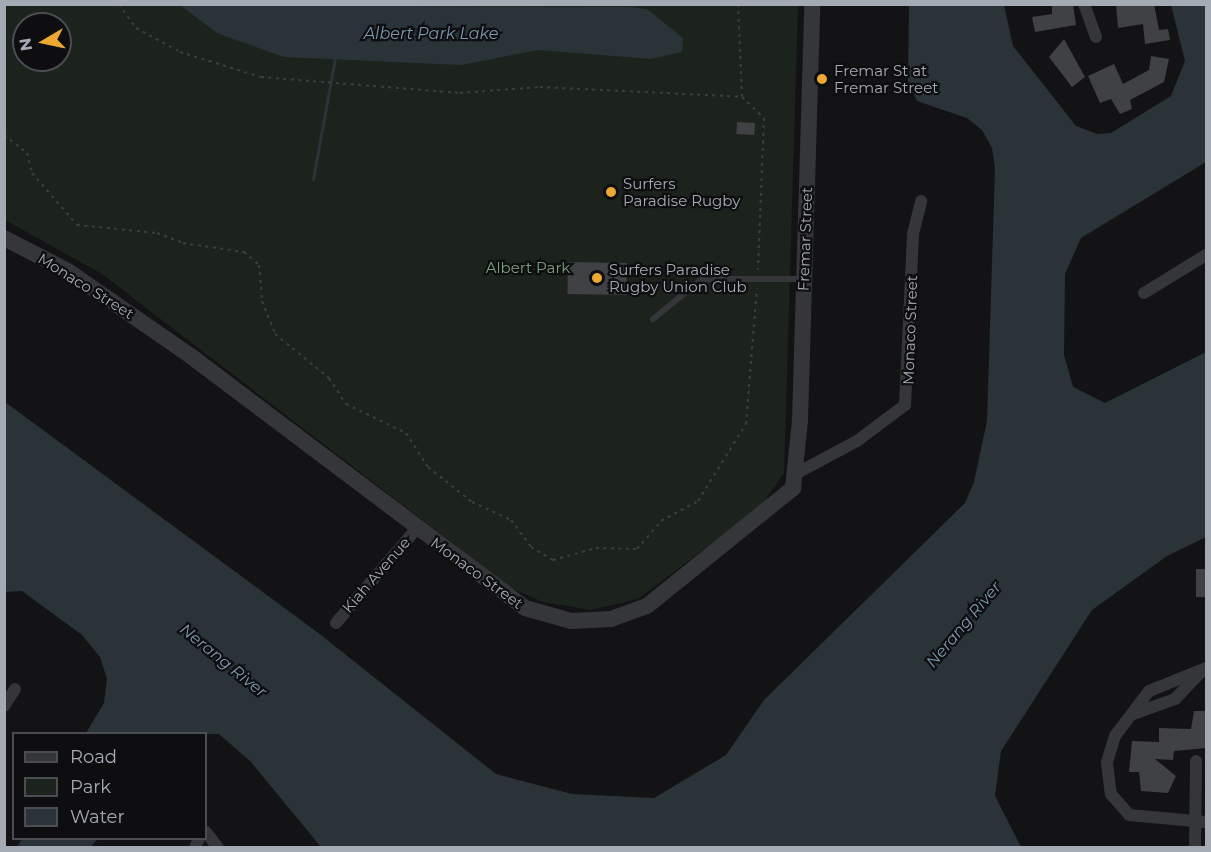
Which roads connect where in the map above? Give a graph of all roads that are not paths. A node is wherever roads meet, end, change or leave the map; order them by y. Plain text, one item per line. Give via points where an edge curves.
1 (812, 4) edge
2 (1084, 4) edge
3 (1096, 37) dead end
4 (921, 201) dead end
5 (4, 238) edge
6 (1206, 255) edge
7 (804, 279) junction
8 (1144, 293) dead end
9 (653, 319) dead end
10 (797, 473) junction
11 (417, 528) junction
12 (336, 623) dead end
13 (1204, 670) edge
14 (1163, 681) junction
15 (15, 689) dead end
16 (1175, 699) junction
17 (4, 706) edge
18 (1133, 714) junction
19 (1196, 761) dead end
20 (1201, 822) edge
21 (207, 833) edge
22 (218, 848) edge
23 (1195, 848) edge

1 - 7 street, Fremar Street
2 - 3 street
4 - 10 street, Monaco Street via 913,234 905,405 857,441
5 - 11 street, Monaco Street via 68,271 192,357
6 - 8 street
7 - 9 lane via 702,279
7 - 10 street, Fremar Street
10 - 11 street, Monaco Street via 784,499 681,582 647,606 611,619 571,621 525,608
11 - 12 street, Kiah Avenue
13 - 14 street
13 - 16 street
14 - 16 street
14 - 18 street
15 - 17 street
16 - 18 street
18 - 20 street via 1115,736 1107,778 1118,806 1129,815
19 - 20 street
20 - 23 street
21 - 22 street

